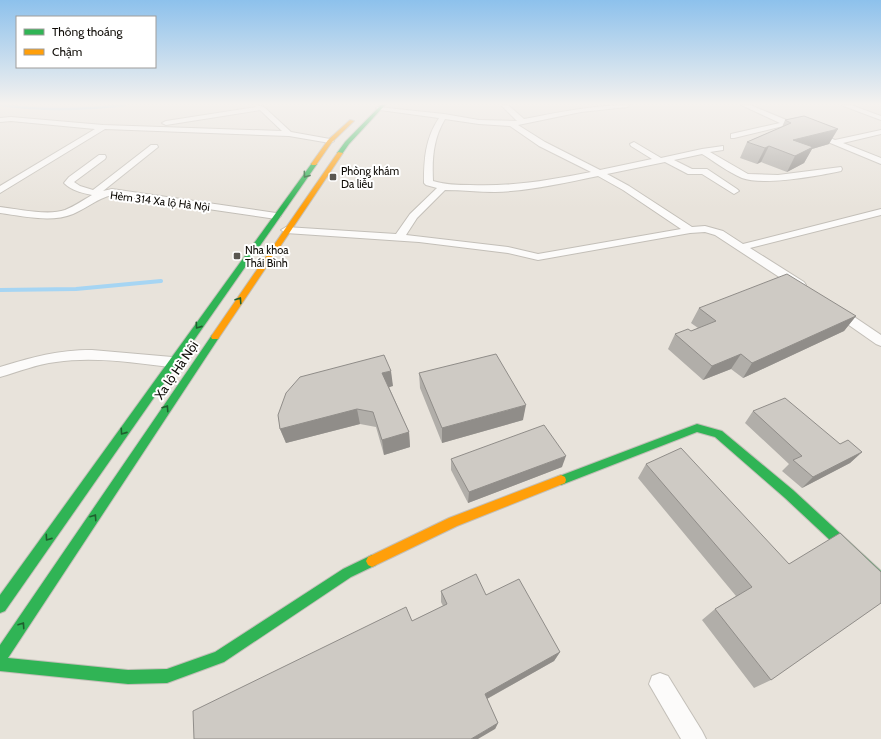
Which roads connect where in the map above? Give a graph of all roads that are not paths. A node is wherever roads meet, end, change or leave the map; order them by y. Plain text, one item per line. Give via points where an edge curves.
1 (83, 139) edge
2 (321, 139) edge
3 (350, 139) edge
4 (432, 139) edge
5 (535, 139) edge
6 (828, 139) edge
7 (846, 139) edge
8 (330, 141) joint
9 (834, 142) junction
10 (634, 144) dead end
11 (154, 147) dead end
12 (720, 148) dead end
13 (702, 152) junction
14 (102, 157) dead end
15 (663, 160) junction
16 (881, 160) edge
17 (838, 169) dead end
18 (599, 173) junction
19 (443, 187) junction
20 (0, 190) edge
21 (734, 191) dead end
22 (98, 194) junction
23 (0, 210) edge
24 (881, 212) edge
25 (276, 216) junction
26 (286, 230) junction
27 (690, 230) junction
28 (400, 238) junction
29 (742, 247) junction
30 (812, 293) edge
31 (830, 306) edge
32 (881, 341) edge
33 (172, 362) junction
34 (0, 372) edge
35 (881, 580) edge
36 (0, 606) edge
37 (0, 657) edge
38 (0, 664) edge
39 (660, 684) dead end
40 (694, 739) edge

1 - 20 street
2 - 8 street
3 - 26 main road, Xa lộ Hà Nội
4 - 19 street via 428,153 429,183
5 - 18 street
6 - 9 street
7 - 9 street
8 -> 25 main road, Xa lộ Hà Nội
9 - 16 street
10 - 15 street
11 - 22 street
12 - 13 street
13 - 15 street
13 - 17 street via 750,178 780,177
14 - 22 street via 70,183 77,188
15 - 18 street
15 - 21 street via 691,172 704,171
18 - 19 street via 520,187
18 - 27 street
19 - 28 street via 404,226
22 - 23 street, Hẻm 314 Xa lộ Hà Nội via 60,214
22 - 25 street, Hẻm 314 Xa lộ Hà Nội via 112,192
24 - 29 street
25 -> 33 main road, Xa lộ Hà Nội
26 - 28 street
37 -> 26 main road, Xa lộ Hà Nội
27 - 28 street via 538,257 508,250 419,238
27 - 29 street via 719,233
29 - 30 street
31 - 32 street
33 - 34 street via 65,356 44,359
33 -> 36 main road, Xa lộ Hà Nội
35 - 38 main road via 789,494 718,434 697,428 453,522 347,573 219,657 167,676 128,677
39 - 40 street

